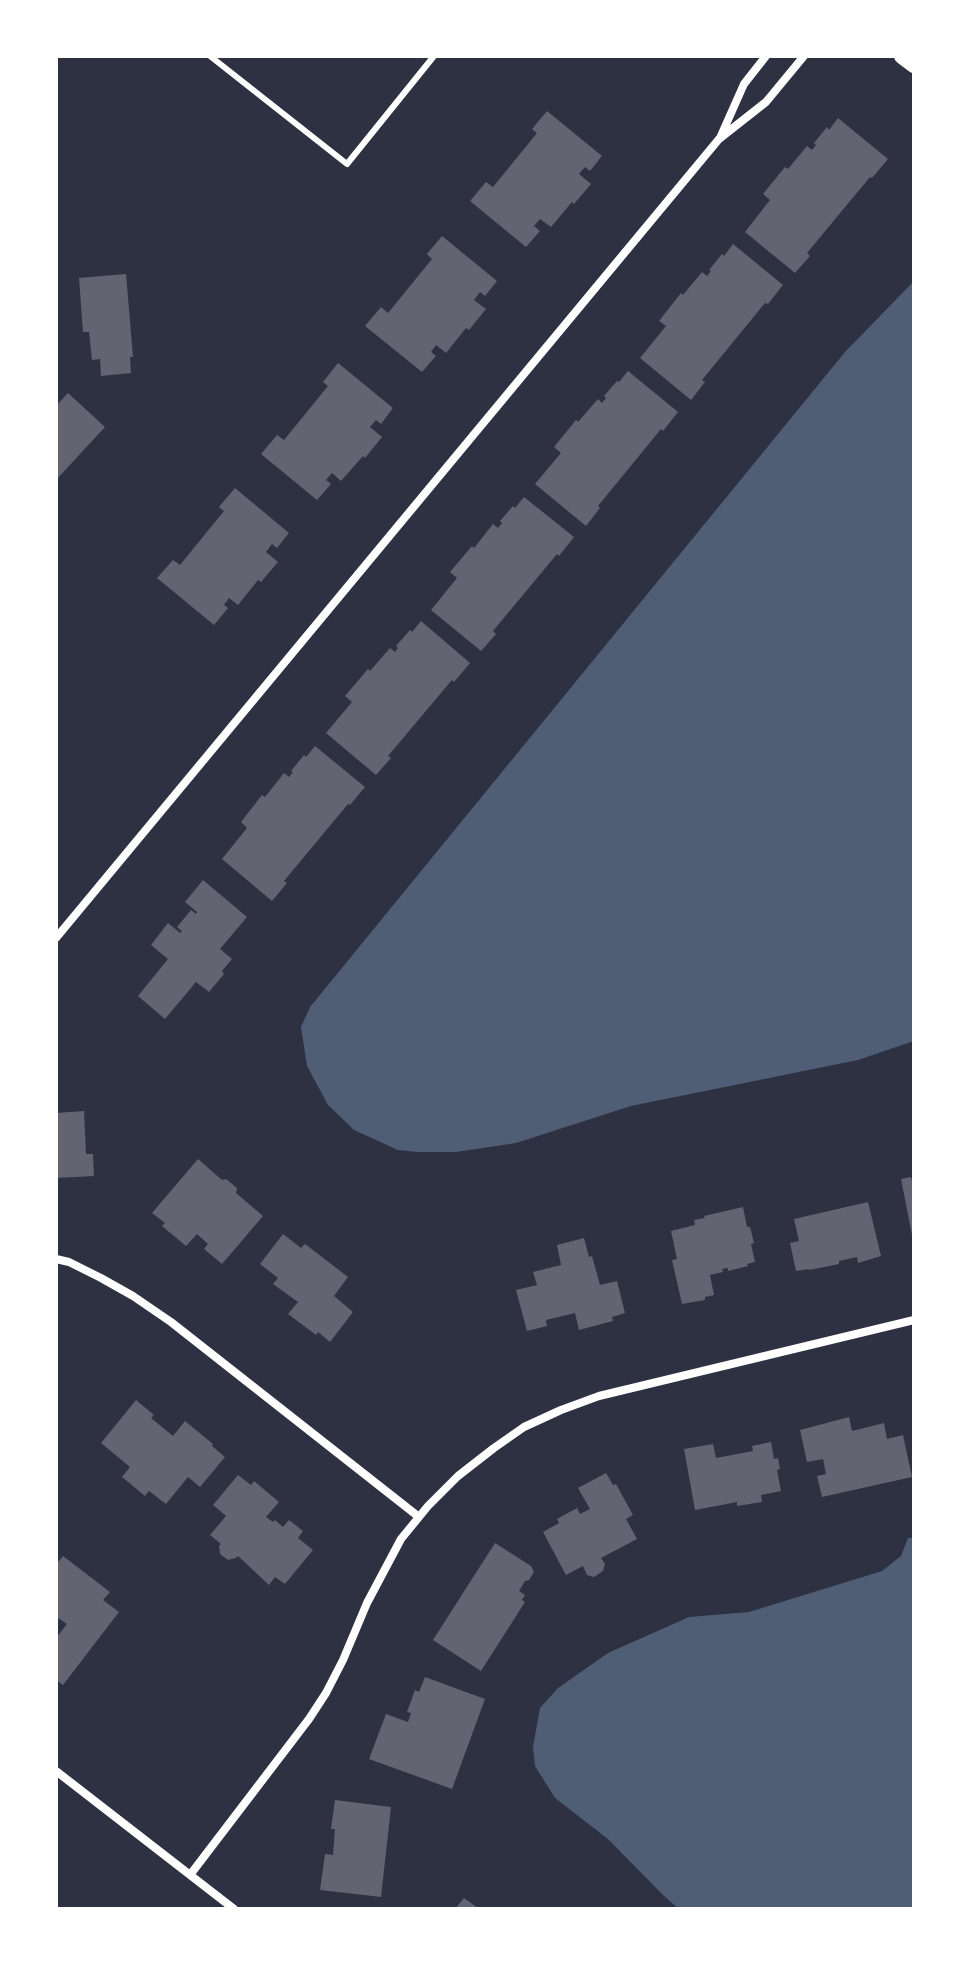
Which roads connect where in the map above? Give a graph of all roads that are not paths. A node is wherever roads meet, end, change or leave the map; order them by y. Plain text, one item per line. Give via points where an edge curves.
1 (210, 56) edge
2 (434, 56) edge
3 (766, 56) edge
4 (804, 56) edge
5 (902, 56) edge
6 (914, 65) edge
7 (719, 139) junction
8 (56, 938) edge
9 (56, 1259) edge
10 (914, 1320) edge
11 (419, 1517) junction
12 (56, 1771) edge
13 (190, 1875) junction
14 (234, 1909) edge

1 - 2 lane via 347,164
3 - 7 street via 744,84
4 - 7 street via 766,102
5 - 6 main road
7 - 8 street
9 - 11 street via 101,1278 171,1322
10 - 11 street via 599,1396 561,1410 494,1448
11 - 13 street via 378,1582 326,1693
12 - 13 street
13 - 14 street

